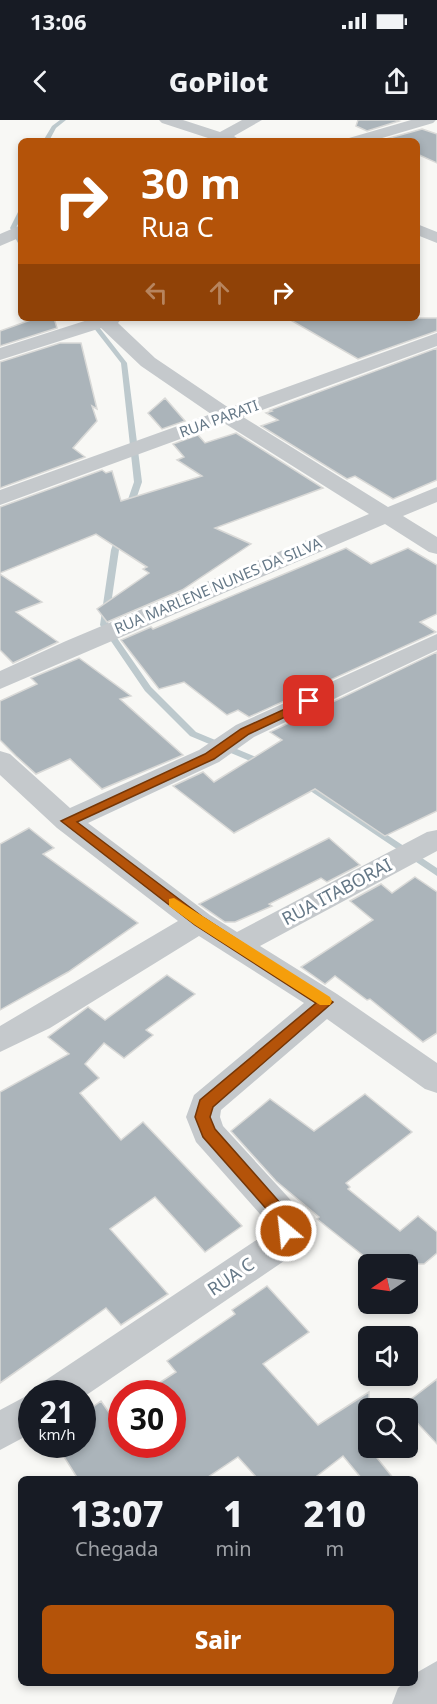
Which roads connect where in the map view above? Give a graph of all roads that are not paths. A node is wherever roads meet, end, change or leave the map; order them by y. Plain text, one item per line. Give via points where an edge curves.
1 (166, 120) edge
2 (254, 120) edge
3 (428, 120) edge
4 (218, 138) edge
5 (227, 138) edge
6 (365, 138) edge
7 (420, 221) edge
8 (437, 238) edge
9 (104, 321) edge
10 (437, 339) edge
11 (0, 354) edge
12 (227, 416) junction
13 (437, 494) edge
14 (0, 498) edge
15 (386, 516) junction
16 (437, 547) edge
17 (437, 641) edge
18 (0, 681) edge
19 (0, 759) edge
20 (68, 821) junction
21 (434, 840) edge
22 (200, 922) junction
23 (237, 945) junction
24 (326, 1002) junction
25 (0, 1040) edge
26 (437, 1080) edge
27 (78, 1380) edge
28 (18, 1420) edge
29 (0, 1432) edge
30 (437, 1683) edge
31 (414, 1704) edge

1 - 4 street
2 - 5 street
3 - 6 street
7 - 8 street
9 - 11 street
9 - 12 street via 148,362
10 - 12 street, RUA PARATI
12 - 14 street, RUA PARATI
12 - 15 street
13 - 15 street, RUA MARLENE NUNES DA SILVA
15 - 16 street
15 - 18 street, RUA MARLENE NUNES DA SILVA
17 - 20 street via 245,731 209,756
19 - 20 street
20 - 22 street
21 - 23 street, RUA ITABORAI
22 - 23 street
22 - 25 street
23 - 24 street
24 - 26 street
24 - 27 street, RUA C via 206,1104 202,1117 208,1132 285,1218 286,1231 280,1244
28 - 29 street
30 - 31 street

